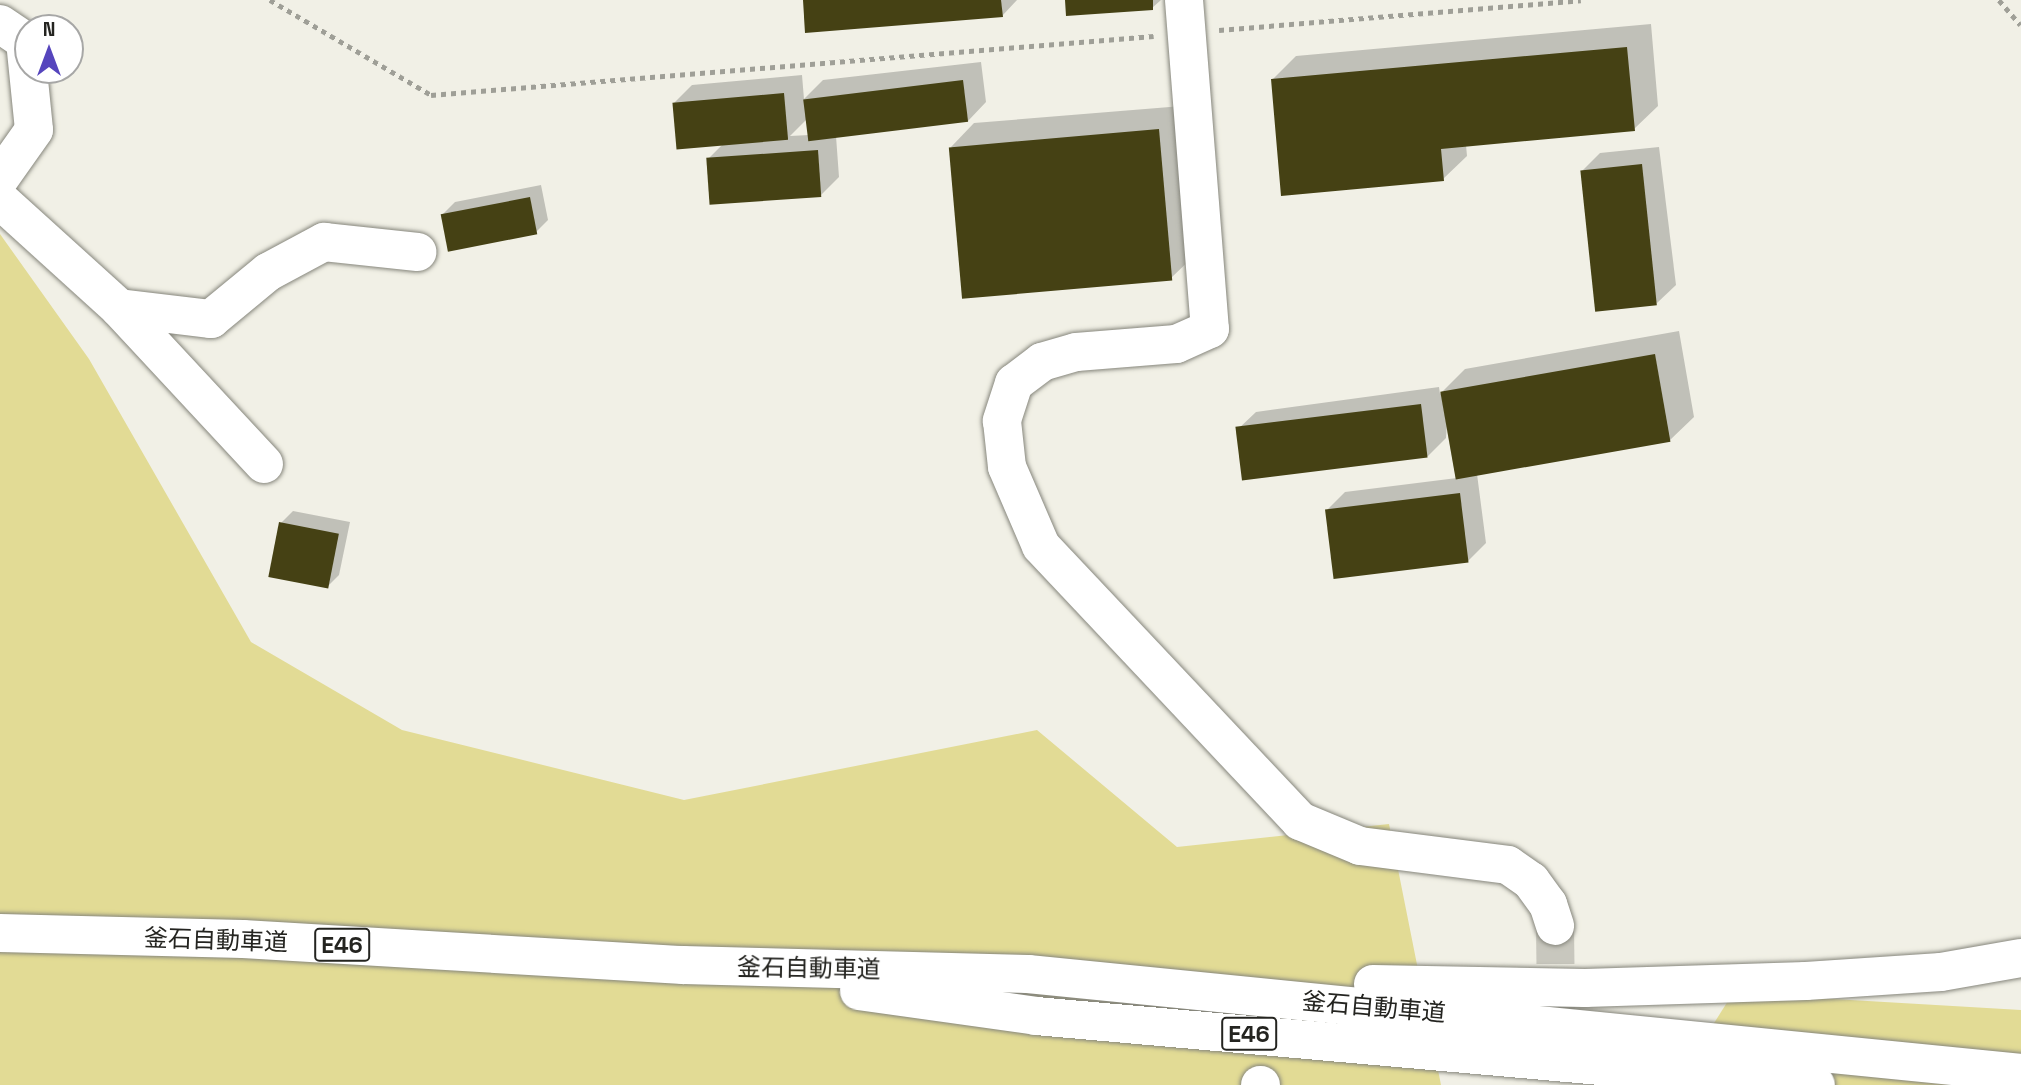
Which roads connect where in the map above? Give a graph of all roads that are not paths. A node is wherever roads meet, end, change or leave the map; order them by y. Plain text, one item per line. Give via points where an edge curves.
1 (1186, 16) edge
2 (0, 24) edge
3 (0, 178) edge
4 (0, 200) edge
5 (417, 252) dead end
6 (119, 308) junction
7 (264, 464) dead end
8 (1555, 926) tunnel mouth
9 (0, 933) edge
10 (2021, 958) edge
11 (683, 965) junction
12 (1028, 974) junction
13 (1464, 1052) junction
14 (2021, 1073) edge
15 (1632, 1085) edge
16 (1816, 1085) edge

1 - 8 main road via 1210,329 1176,344 1076,352 1042,362 1014,383 1002,421 1007,467 1041,546 1300,821 1360,846 1508,865 1531,881 1548,904
2 - 3 main road via 24,41 34,130
4 - 6 main road
5 - 6 main road via 324,242 268,272 211,319
6 - 7 main road
9 - 11 main road, 釜石自動車道 / E46 via 243,939
10 - 12 main road via 1941,972 1860,978 1585,988
11 - 12 main road, 釜石自動車道 / E46
11 - 13 main road, 釜石自動車道 / E46 via 1036,1016
12 - 14 main road, 釜石自動車道 / E46
13 - 15 main road
13 - 16 main road, 釜石自動車道 / E46

